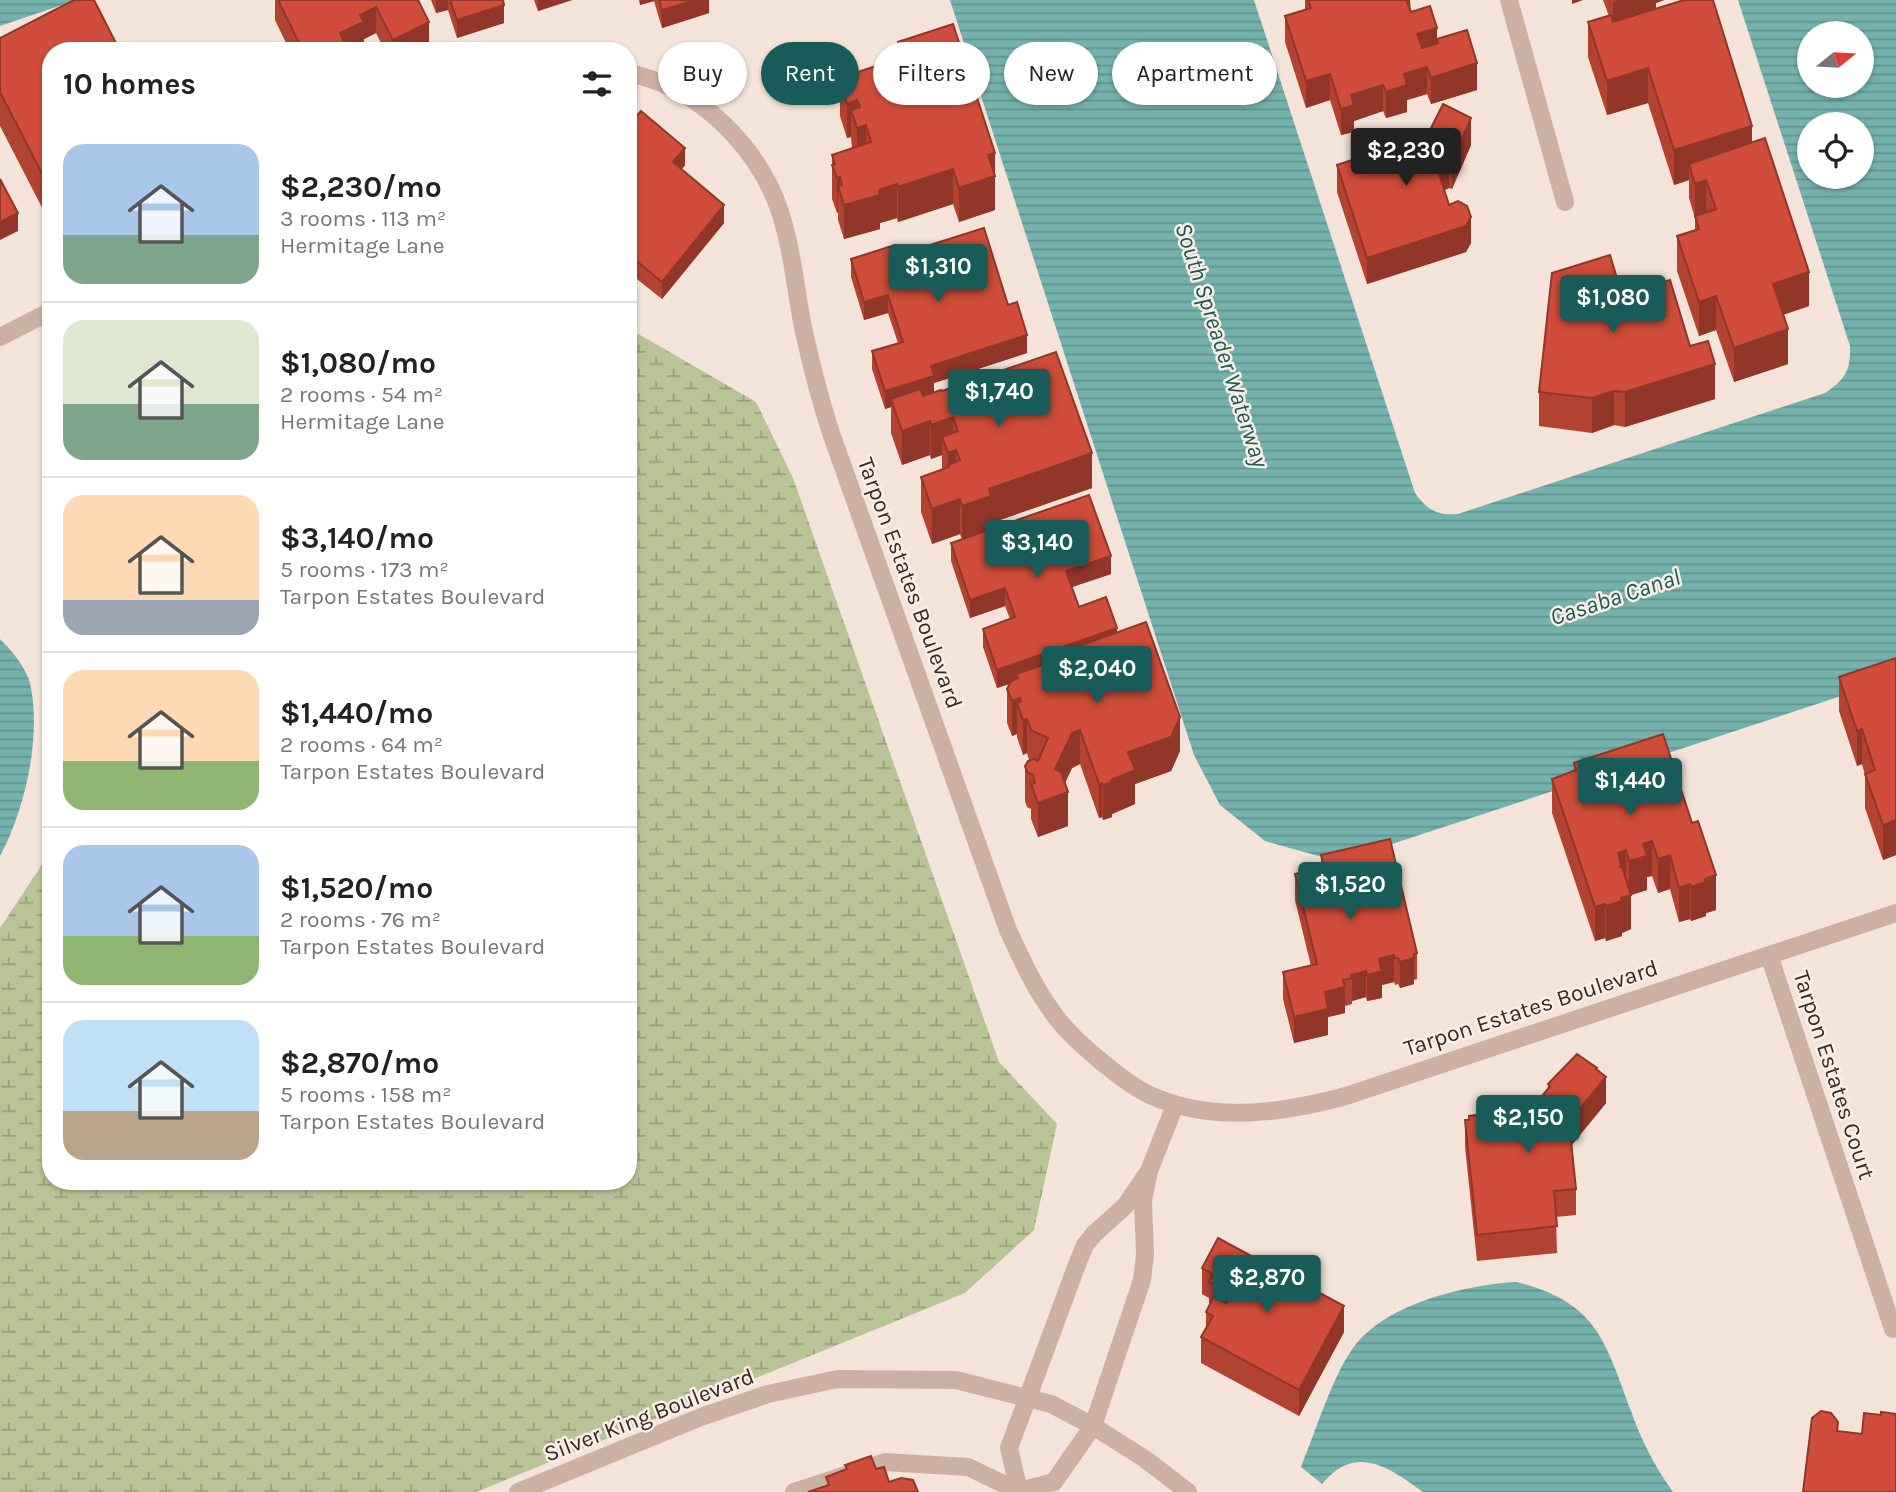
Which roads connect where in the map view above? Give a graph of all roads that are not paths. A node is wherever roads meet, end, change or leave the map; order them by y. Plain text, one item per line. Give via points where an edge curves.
1 (1509, 0) edge
2 (637, 75) edge
3 (1566, 202) dead end
4 (42, 315) edge
5 (0, 337) edge
6 (1896, 913) edge
7 (1769, 955) junction
8 (1175, 1104) junction
9 (1149, 1171) junction
10 (1893, 1329) dead end
11 (1026, 1398) junction
12 (1093, 1426) junction
13 (518, 1492) edge
14 (794, 1492) edge
15 (1019, 1492) edge
16 (1188, 1492) edge

1 - 3 street
2 - 8 street, Tarpon Estates Boulevard via 664,84 704,107 758,167 778,206 818,392 832,436 1008,930 1030,977 1078,1043 1150,1095
4 - 5 street
6 - 7 street, Tarpon Estates Boulevard
7 - 8 street, Tarpon Estates Boulevard via 1306,1107 1220,1112
7 - 10 street, Tarpon Estates Court
8 - 9 street
9 - 11 street via 1125,1206 1085,1245
9 - 12 street via 1143,1200 1142,1280
11 - 12 street, Silver King Boulevard via 1051,1404
11 - 13 street, Silver King Boulevard via 957,1380 837,1379 768,1394 701,1417
11 - 15 street via 1009,1448
12 - 15 street via 1054,1482
12 - 16 street, Silver King Boulevard
14 - 15 street via 884,1462 968,1467

